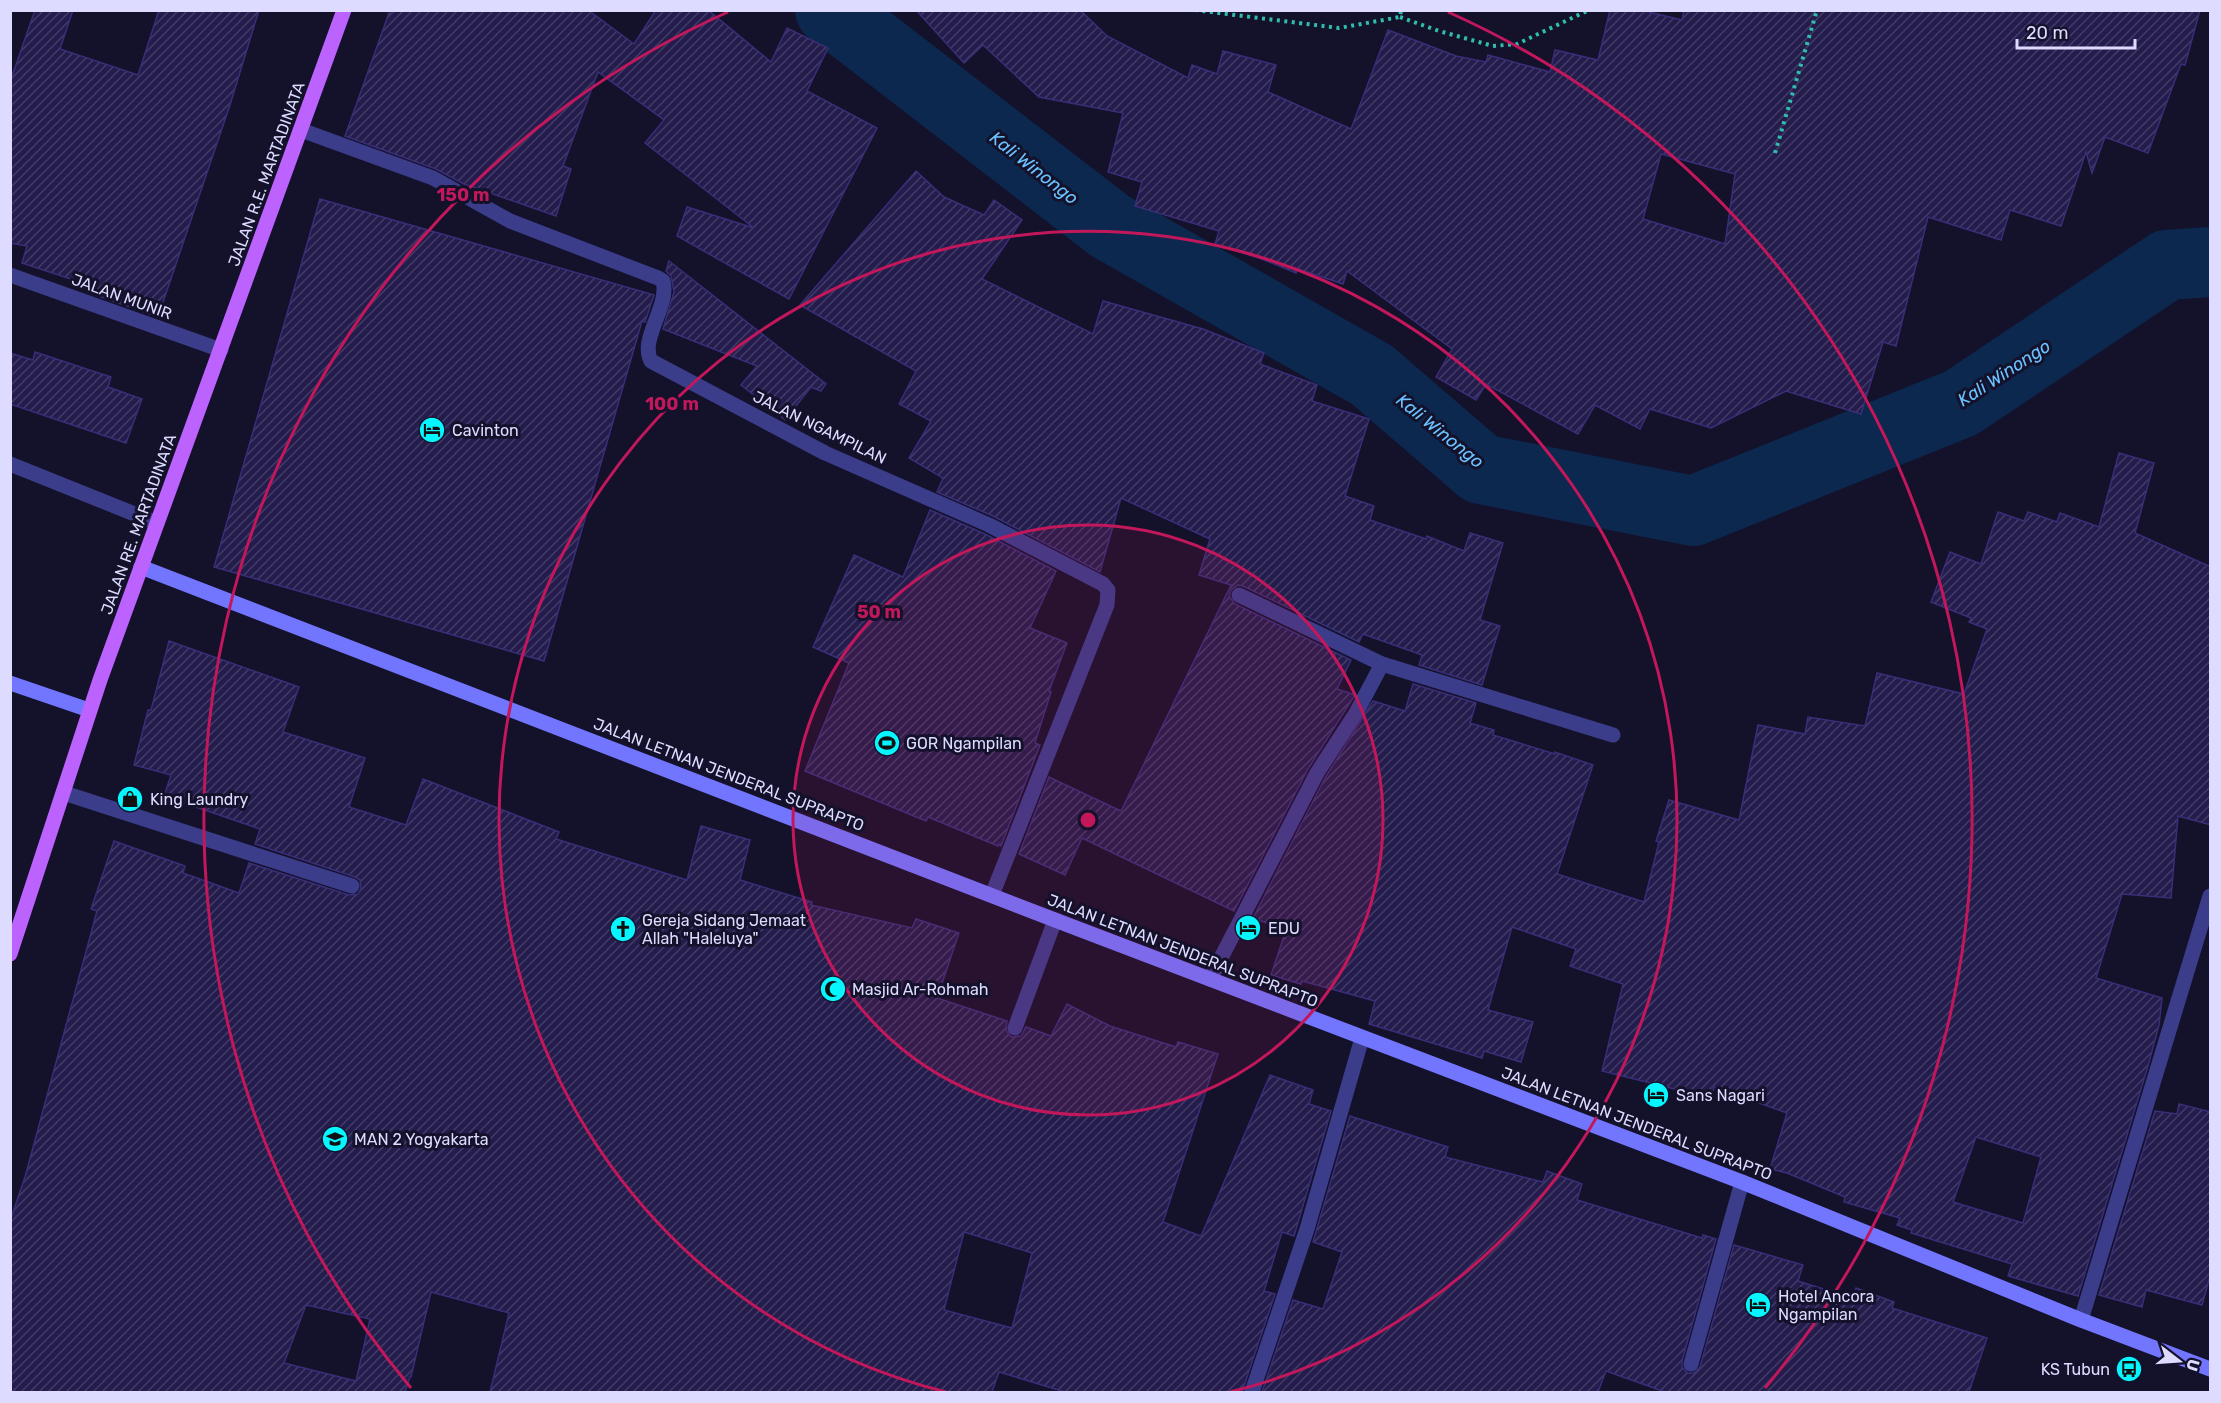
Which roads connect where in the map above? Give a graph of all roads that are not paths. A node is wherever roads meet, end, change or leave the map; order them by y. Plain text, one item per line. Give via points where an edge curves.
1 (344, 10) edge
2 (301, 130) junction
3 (10, 275) edge
4 (221, 350) junction
5 (10, 464) edge
6 (157, 523) junction
7 (141, 567) junction
8 (1239, 595) dead end
9 (1382, 664) junction
10 (10, 683) edge
11 (89, 710) junction
12 (1613, 735) dead end
13 (63, 793) junction
14 (352, 886) dead end
15 (992, 895) junction
16 (2211, 896) edge
17 (1055, 920) junction
18 (10, 954) edge
19 (1210, 979) junction
20 (1015, 1028) dead end
21 (1362, 1038) junction
22 (1742, 1182) junction
23 (2081, 1320) junction
24 (1691, 1364) dead end
25 (2211, 1369) edge
26 (1252, 1392) edge

1 - 2 main road, JALAN R.E. MARTADINATA
2 - 4 main road, JALAN R.E. MARTADINATA
2 - 15 street, JALAN NGAMPILAN via 433,178 510,221 658,278 663,281 665,293 648,349 655,364 825,453 989,525 1103,584 1108,590 1107,605
3 - 4 street, JALAN MUNIR
4 - 6 main road, JALAN RE. MARTADINATA
5 - 6 street
6 - 7 main road, JALAN RE. MARTADINATA
7 - 11 main road, JALAN RE. MARTADINATA
7 - 15 main road, JALAN LETNAN JENDERAL SUPRAPTO
8 - 9 street
9 - 12 street
9 - 19 street via 1317,773
10 - 11 main road
11 - 13 main road, JALAN RE. MARTADINATA
13 - 14 street
13 - 18 main road, JALAN RE. MARTADINATA
15 - 17 main road, JALAN LETNAN JENDERAL SUPRAPTO
16 - 23 street
17 - 19 main road, JALAN LETNAN JENDERAL SUPRAPTO
17 - 20 street
19 - 21 main road, JALAN LETNAN JENDERAL SUPRAPTO
21 - 22 main road, JALAN LETNAN JENDERAL SUPRAPTO
21 - 26 street via 1307,1229
22 - 23 main road, JALAN LETNAN JENDERAL SUPRAPTO
22 - 24 street
23 - 25 main road, JALAN LETNAN JENDERAL SUPRAPTO

